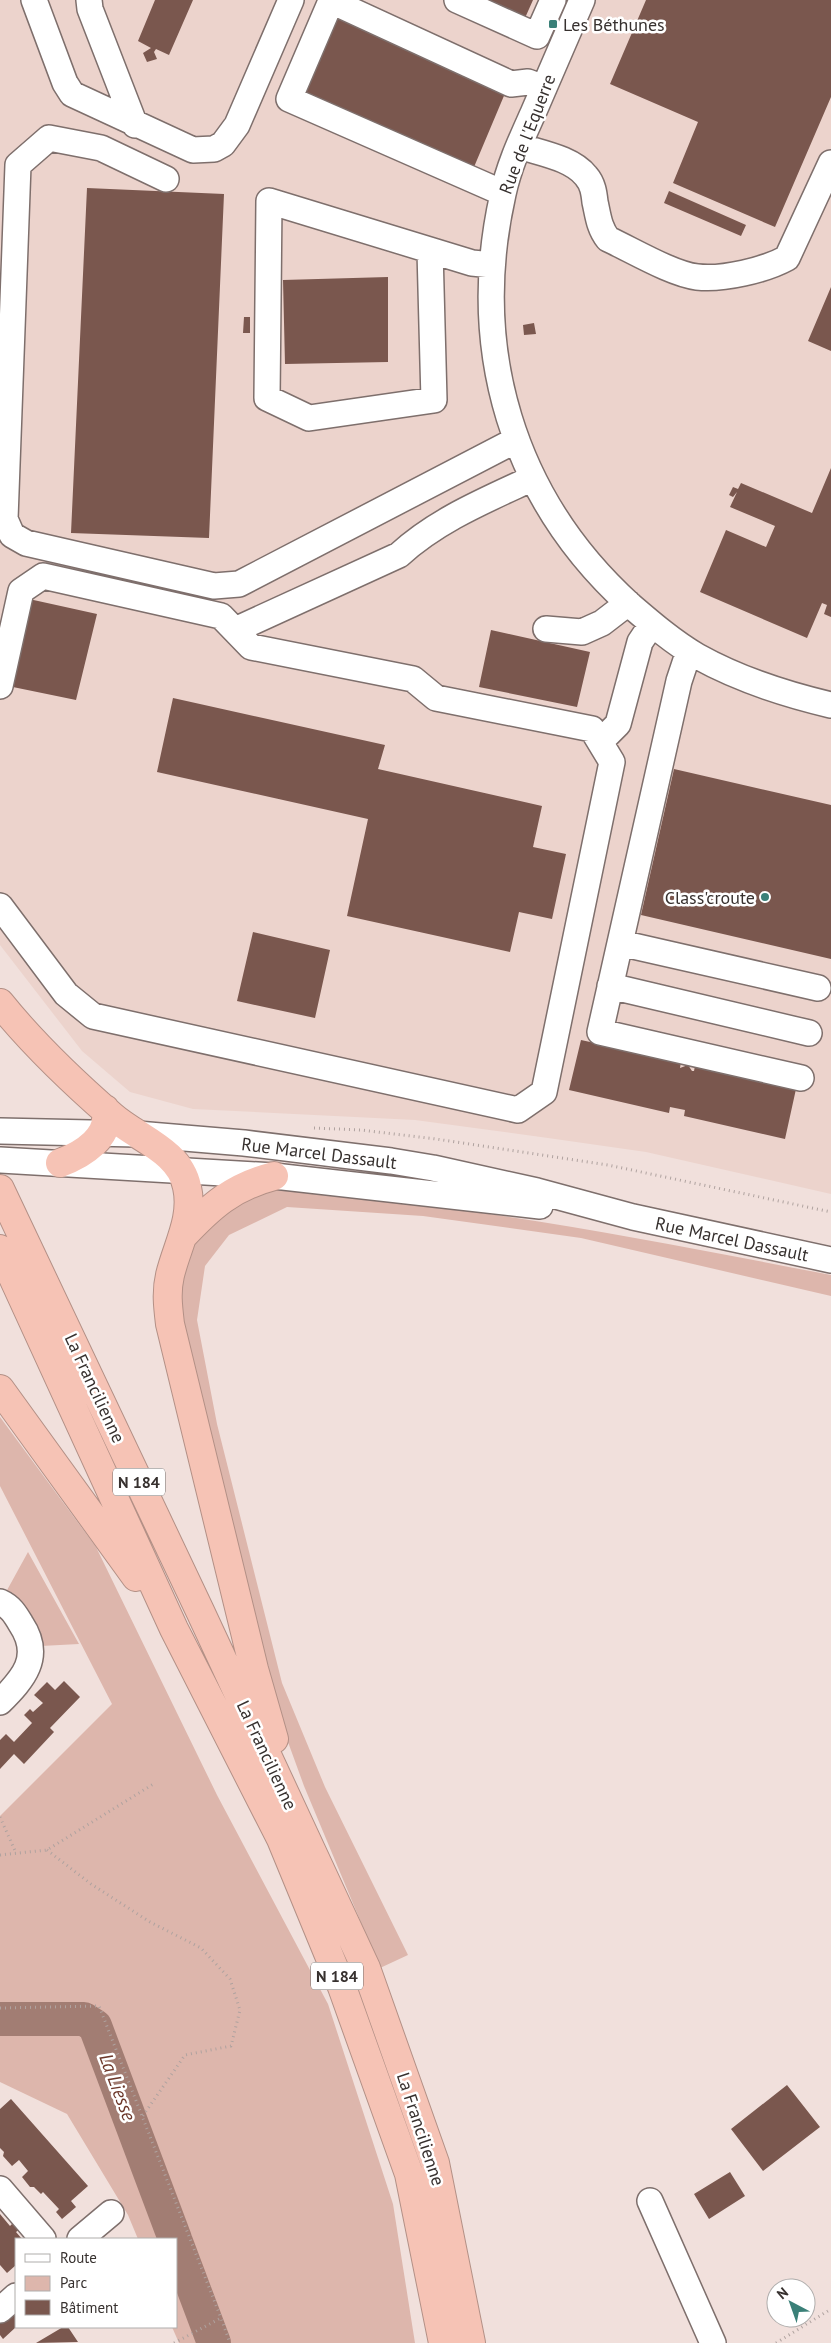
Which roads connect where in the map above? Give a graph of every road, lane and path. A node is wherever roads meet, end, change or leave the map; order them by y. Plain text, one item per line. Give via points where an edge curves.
1 (34, 0) edge
2 (90, 0) edge
3 (291, 0) edge
4 (457, 0) edge
5 (553, 0) edge
6 (582, 0) edge
7 (544, 88) junction
8 (135, 125) junction
9 (519, 146) junction
10 (831, 163) edge
11 (166, 179) dead end
12 (503, 193) junction
13 (430, 251) junction
14 (492, 265) junction
15 (516, 440) junction
16 (3, 473) edge
17 (533, 478) junction
18 (3, 518) edge
19 (628, 603) junction
20 (652, 624) junction
21 (546, 629) dead end
22 (235, 630) junction
23 (689, 651) junction
24 (0, 686) edge
25 (831, 705) edge
26 (600, 742) junction
27 (0, 906) edge
28 (620, 943) junction
29 (610, 986) junction
30 (818, 988) dead end
31 (0, 1003) edge
32 (809, 1032) dead end
33 (801, 1078) dead end
34 (103, 1121) junction
35 (306, 1128) dead end
36 (0, 1132) edge
37 (137, 1134) junction
38 (0, 1160) edge
39 (56, 1163) junction
40 (181, 1171) junction
41 (274, 1176) junction
42 (0, 1189) edge
43 (831, 1212) edge
44 (633, 1217) junction
45 (182, 1237) junction
46 (0, 1249) edge
47 (831, 1260) edge
48 (0, 1389) edge
49 (0, 1602) edge
50 (174, 1629) junction
51 (0, 1702) edge
52 (277, 1776) junction
53 (155, 1783) dead end
54 (0, 1817) edge
55 (48, 1850) junction
56 (16, 1853) junction
57 (0, 1855) edge
58 (0, 2008) edge
59 (142, 2117) junction
60 (0, 2190) edge
61 (650, 2201) dead end
62 (112, 2213) dead end
63 (42, 2238) edge
64 (81, 2238) edge
65 (15, 2297) edge
66 (831, 2308) edge
67 (0, 2310) edge
68 (221, 2318) junction
69 (174, 2343) edge
70 (230, 2343) edge
71 (443, 2343) edge
72 (471, 2343) edge
73 (713, 2343) edge
74 (776, 2343) edge

1 - 8 street via 72,94
2 - 8 street via 90,9
3 - 8 street via 237,125 223,144 214,149 193,150
4 - 5 street via 537,36
6 - 7 street, Rue de l'Equerre
7 - 9 street, Rue de l'Equerre
7 - 12 street via 528,82 511,84 331,1 289,99
9 - 10 street via 558,159 586,176 592,185 601,231 608,239 696,277 764,269 787,258
9 - 12 street, Rue de l'Equerre
11 - 16 street via 100,148 49,138 18,166
12 - 14 street, Rue de l'Equerre
13 - 13 street via 269,201 267,398 309,418 434,400
13 - 14 street
14 - 15 street, Rue de l'Equerre via 493,343 501,390
15 - 17 street, Rue de l'Equerre
15 - 18 street via 239,584 214,586 26,543 12,535
16 - 18 street
17 - 19 street, Rue de l'Equerre via 586,561
17 - 22 street via 420,535 399,555
19 - 20 street, Rue de l'Equerre
19 - 21 street via 602,623 582,632
20 - 23 street, Rue de l'Equerre
20 - 26 street via 640,642 618,724
22 - 24 street via 221,616 43,576 21,591
22 - 26 street via 251,647 413,679 436,698 592,729
23 - 25 street, Rue de l'Equerre via 749,681
23 - 28 street via 678,681
26 - 27 street via 612,762 544,1092 518,1110 93,1016 66,994
28 - 29 street
28 - 30 street
29 - 32 street
29 - 33 street via 600,1032
31 - 34 highway via 54,1061
34 - 36 street via 39,1133
34 - 37 highway
34 - 39 highway via 82,1152
35 - 43 path via 361,1130 436,1139 608,1165
37 - 40 highway via 159,1148
37 - 44 street, Rue Marcel Dassault via 244,1143 433,1168
38 - 39 street, Rue Marcel Dassault
39 - 40 street, Rue Marcel Dassault
40 - 41 street, Rue Marcel Dassault
40 - 45 highway via 189,1198
41 - 44 street, Rue Marcel Dassault
41 - 45 highway via 256,1180 230,1193
42 - 52 highway, La Francilienne / N 184
44 - 47 street, Rue Marcel Dassault
45 - 52 highway via 167,1293 170,1324 272,1732
46 - 50 highway, La Francilienne / N 184
48 - 50 highway
49 - 51 street via 10,1606 28,1635 30,1663 21,1680
50 - 71 highway, La Francilienne / N 184 via 281,1839 342,1987 409,2174
52 - 72 highway, La Francilienne / N 184 via 366,1968 435,2163
53 - 55 path
54 - 56 path
55 - 56 path
55 - 59 path via 91,1884 150,1922 201,1948 230,1980 240,2010 231,2046 185,2056
56 - 57 path
58 - 59 path via 98,2006
59 - 68 path
60 - 63 street
61 - 73 street
62 - 64 street
65 - 67 street
66 - 74 path
68 - 69 path
68 - 70 path

